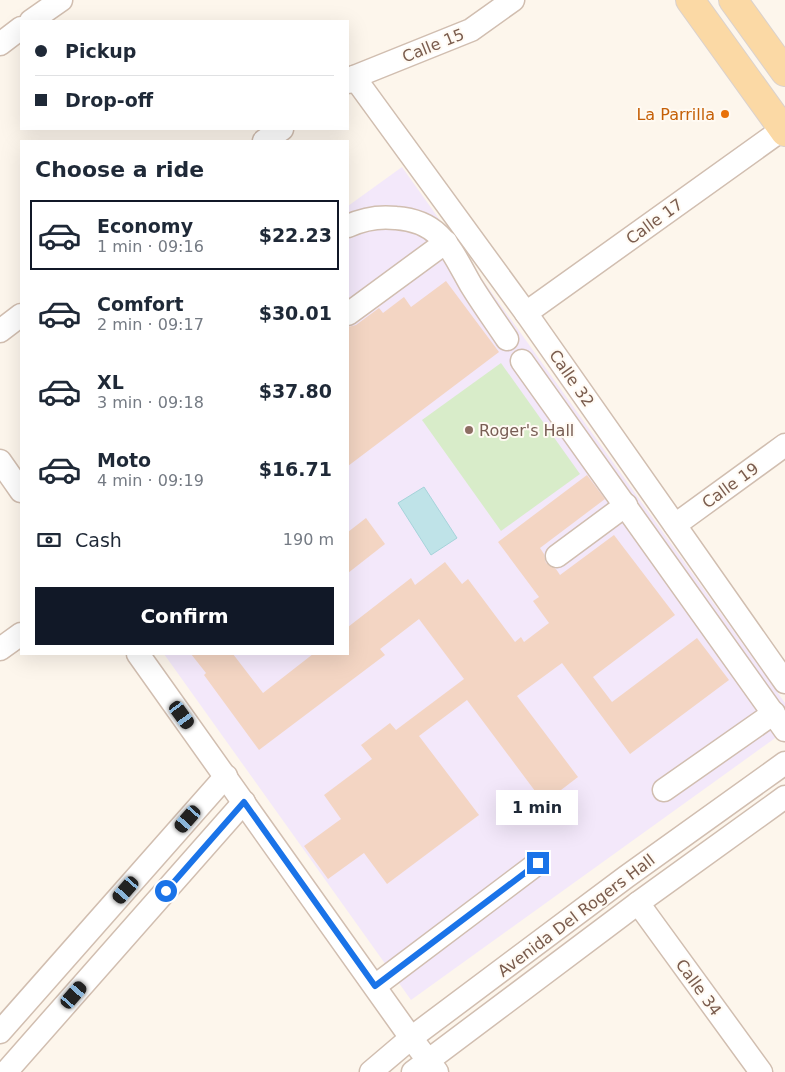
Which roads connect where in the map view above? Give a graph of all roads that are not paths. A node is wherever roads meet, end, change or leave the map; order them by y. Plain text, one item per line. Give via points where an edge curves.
1 (61, 0) edge
2 (513, 0) edge
3 (690, 0) edge
4 (733, 0) edge
5 (32, 20) edge
6 (20, 29) edge
7 (0, 44) edge
8 (785, 72) edge
9 (351, 79) edge
10 (280, 130) edge
11 (784, 130) edge
12 (266, 140) edge
13 (349, 226) edge
14 (446, 242) junction
15 (349, 313) edge
16 (526, 313) junction
17 (20, 317) edge
18 (0, 331) edge
19 (507, 340) dead end
20 (522, 361) dead end
21 (785, 445) edge
22 (0, 461) edge
23 (20, 490) edge
24 (626, 505) junction
25 (675, 525) junction
26 (557, 556) dead end
27 (20, 635) edge
28 (0, 649) edge
29 (139, 655) edge
30 (785, 682) edge
31 (780, 721) edge
32 (785, 763) edge
33 (226, 776) junction
34 (664, 790) dead end
35 (785, 797) edge
36 (244, 802) junction
37 (538, 863) dead end
38 (638, 903) junction
39 (375, 986) junction
40 (7, 1025) edge
41 (411, 1038) junction
42 (35, 1039) junction
43 (426, 1068) edge
44 (6, 1072) edge
45 (371, 1072) edge
46 (761, 1072) edge

1 - 5 street
2 - 9 street, Calle 15 via 471,30
3 - 11 main road
4 - 8 main road
6 - 7 street
9 - 16 street, Calle 32
10 - 12 street
11 - 16 street, Calle 17
13 - 14 street via 370,218 413,219 432,228
14 - 15 street
14 - 19 street
16 - 25 street, Calle 32
17 - 18 street
20 - 24 street
21 - 25 street, Calle 19
22 - 23 street
24 - 26 street
24 - 31 street
25 - 30 street, Calle 32
27 - 28 street
29 - 33 street
31 - 34 street
32 - 41 street, Avenida Del Rogers Hall
33 - 36 street
33 - 40 street
35 - 38 street, Avenida Del Rogers Hall
36 - 39 street
36 - 42 street
37 - 39 street
38 - 43 street, Avenida Del Rogers Hall
38 - 46 street, Calle 34
39 - 41 street
40 - 42 street
41 - 43 street
41 - 45 street, Avenida Del Rogers Hall
42 - 44 street

